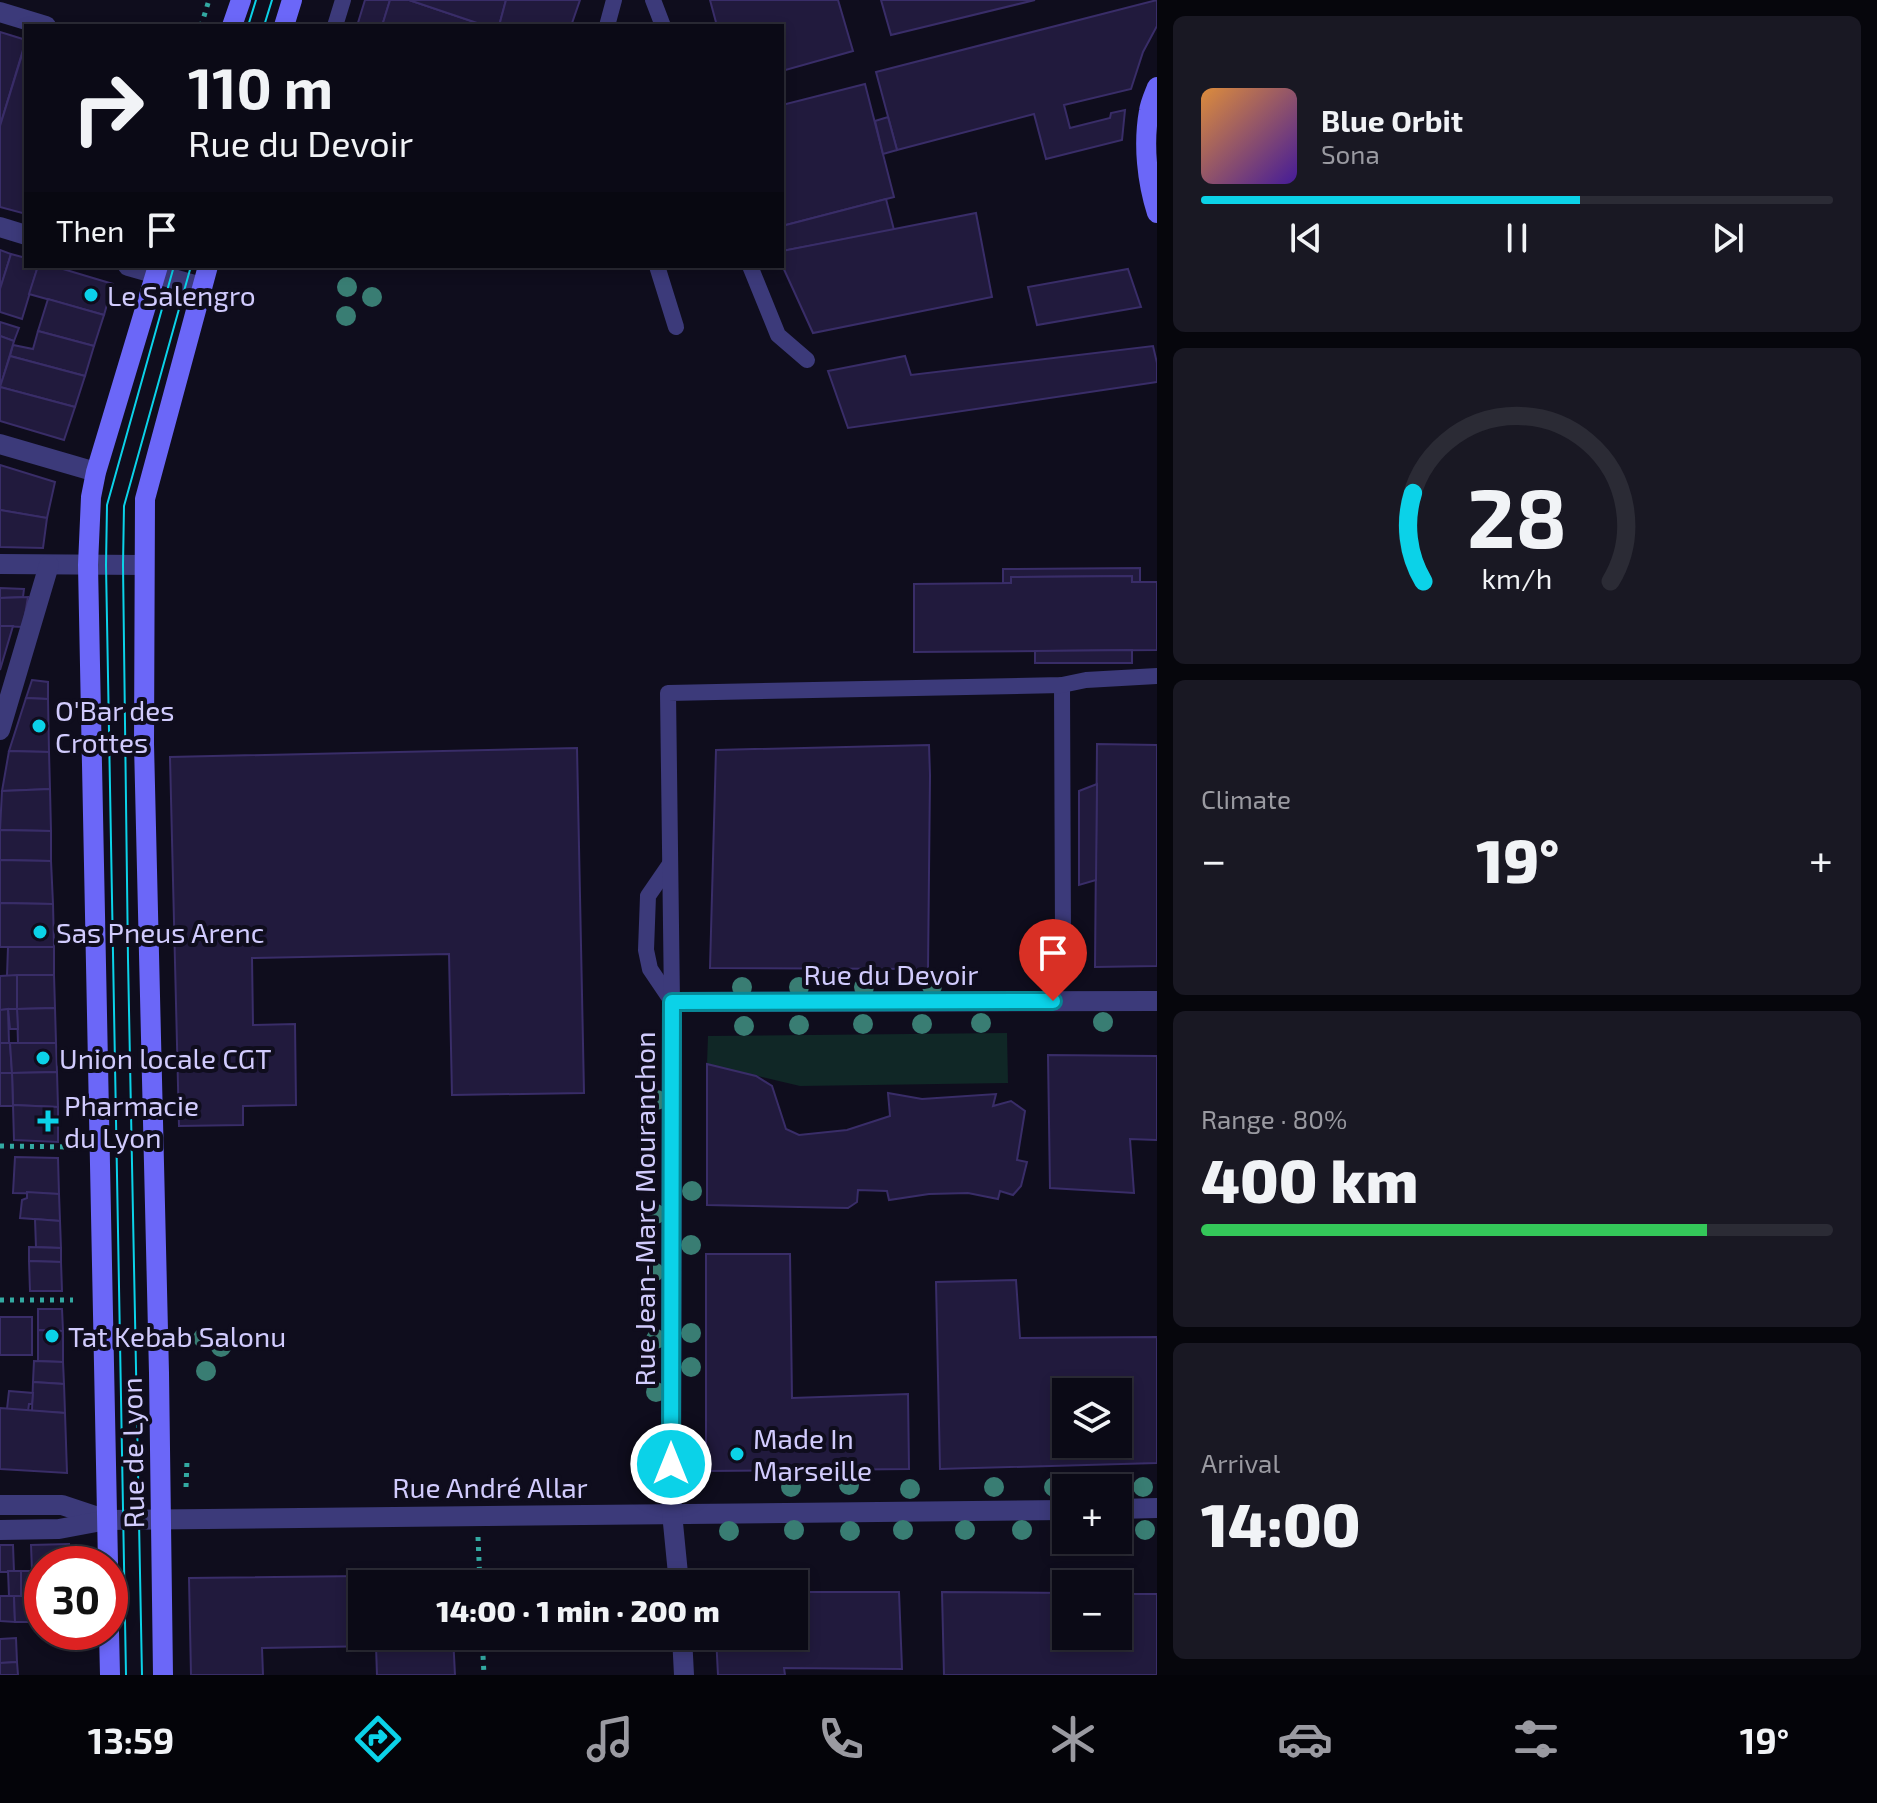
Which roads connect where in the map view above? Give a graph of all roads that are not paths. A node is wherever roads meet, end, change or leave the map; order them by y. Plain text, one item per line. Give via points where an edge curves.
1 (241, 0) edge
2 (292, 0) edge
3 (343, 0) edge
4 (614, 0) edge
5 (653, 0) edge
6 (0, 12) edge
7 (39, 24) edge
8 (233, 24) edge
9 (285, 24) edge
10 (336, 24) edge
11 (608, 24) edge
12 (662, 24) edge
13 (1157, 87) edge
14 (1157, 213) edge
15 (0, 227) edge
16 (24, 234) edge
17 (207, 268) edge
18 (658, 268) edge
19 (751, 268) edge
20 (157, 270) edge
21 (202, 287) junction
22 (676, 327) dead end
23 (807, 360) dead end
24 (0, 444) edge
25 (96, 472) junction
26 (0, 564) edge
27 (49, 565) junction
28 (88, 565) junction
29 (144, 565) junction
30 (1157, 676) edge
31 (1062, 685) junction
32 (0, 730) edge
33 (670, 864) junction
34 (1063, 936) dead end
35 (1157, 1001) edge
36 (672, 1002) junction
37 (0, 1505) edge
38 (1157, 1508) edge
39 (1132, 1509) edge
40 (1052, 1510) edge
41 (672, 1513) junction
42 (161, 1519) junction
43 (107, 1520) junction
44 (0, 1530) edge
45 (108, 1546) edge
46 (678, 1570) edge
47 (109, 1650) edge
48 (683, 1650) edge
49 (110, 1675) edge
50 (163, 1675) edge
51 (684, 1675) edge

1 - 8 street
2 - 9 street
3 - 10 lane
4 - 11 lane
5 - 12 lane
6 - 7 street
13 - 14 street via 1149,111 1147,167
15 - 16 street
17 - 21 street, Rue de Lyon
18 - 22 lane
19 - 23 lane via 778,335
20 - 21 street
20 - 25 street, Rue de Lyon
21 - 29 street, Rue de Lyon via 145,499
24 - 25 street
25 - 28 street, Rue de Lyon
26 - 27 street
27 - 28 street
27 - 32 street
28 - 29 street
28 - 43 street, Rue de Lyon
29 - 42 street, Rue de Lyon
30 - 31 lane
31 - 33 lane via 668,693
31 - 34 lane
33 - 36 lane
33 - 36 lane via 648,896 646,950 650,969
35 - 36 street, Rue du Devoir
36 - 41 street, Rue Jean-Marc Mouranchon
37 - 43 street, Rue André Allar via 62,1505
38 - 39 street
40 - 41 street, Rue André Allar
41 - 42 street, Rue André Allar
41 - 46 street, Rue Jean-Marc Mouranchon
42 - 43 street, Rue André Allar
42 - 50 street, Rue de Lyon
43 - 44 street, Rue André Allar via 59,1529
43 - 45 street, Rue de Lyon
47 - 49 street
48 - 51 street

